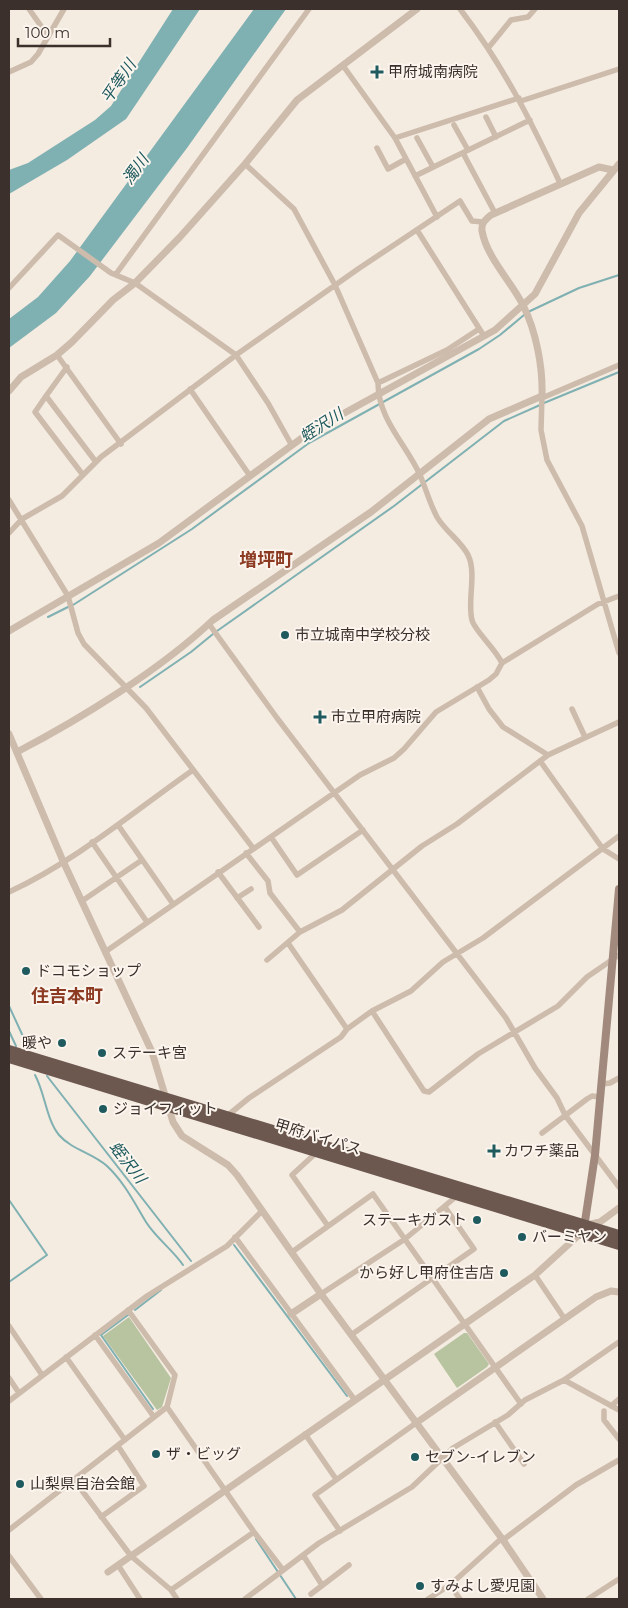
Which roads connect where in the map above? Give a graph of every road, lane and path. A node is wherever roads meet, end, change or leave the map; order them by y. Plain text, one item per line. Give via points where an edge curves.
1 (29, 9) edge
2 (64, 9) edge
3 (309, 9) edge
4 (417, 9) edge
5 (460, 9) edge
6 (535, 9) edge
7 (48, 36) junction
8 (489, 48) junction
9 (344, 67) junction
10 (619, 70) edge
11 (9, 72) edge
12 (520, 99) junction
13 (486, 117) dead end
14 (530, 120) junction
15 (454, 125) dead end
16 (496, 137) junction
17 (395, 138) junction
18 (417, 138) dead end
19 (377, 148) dead end
20 (465, 152) junction
21 (406, 158) junction
22 (245, 164) junction
23 (619, 164) edge
24 (433, 167) junction
25 (613, 170) junction
26 (415, 176) junction
27 (560, 183) junction
28 (495, 213) junction
29 (437, 217) junction
30 (483, 222) junction
31 (417, 230) junction
32 (114, 273) junction
33 (135, 283) junction
34 (335, 285) junction
35 (9, 288) edge
36 (526, 311) junction
37 (479, 329) junction
38 (484, 336) junction
39 (456, 348) junction
40 (57, 355) junction
41 (236, 355) junction
42 (619, 365) edge
43 (67, 368) junction
44 (378, 383) junction
45 (190, 389) junction
46 (9, 391) edge
47 (46, 396) junction
48 (379, 396) junction
49 (542, 398) junction
50 (121, 444) junction
51 (291, 444) junction
52 (96, 462) junction
53 (83, 475) junction
54 (250, 476) junction
55 (420, 476) junction
56 (9, 500) edge
57 (22, 519) junction
58 (9, 533) edge
59 (619, 596) edge
60 (69, 599) junction
61 (604, 602) junction
62 (210, 625) junction
63 (9, 631) edge
64 (619, 653) edge
65 (502, 663) junction
66 (126, 686) junction
67 (477, 687) junction
68 (572, 709) dead end
69 (619, 722) edge
70 (9, 734) edge
71 (585, 737) junction
72 (17, 752) junction
73 (548, 755) junction
74 (540, 761) junction
75 (193, 770) junction
76 (335, 792) junction
77 (118, 825) junction
78 (363, 830) junction
79 (619, 836) edge
80 (270, 837) junction
81 (92, 842) junction
82 (253, 848) junction
83 (603, 849) junction
84 (246, 853) junction
85 (619, 859) edge
86 (142, 860) junction
87 (63, 861) junction
88 (393, 869) junction
89 (218, 872) junction
90 (116, 878) junction
91 (251, 889) dead end
92 (619, 889) edge
93 (9, 892) edge
94 (237, 898) junction
95 (82, 901) junction
96 (173, 904) junction
97 (147, 922) junction
98 (260, 927) dead end
99 (300, 932) junction
100 (288, 942) junction
101 (105, 952) junction
102 (456, 954) junction
103 (616, 956) edge
104 (267, 960) dead end
105 (372, 1011) junction
106 (347, 1029) junction
107 (513, 1032) junction
108 (9, 1050) edge
109 (9, 1058) edge
110 (619, 1078) edge
111 (602, 1084) junction
112 (600, 1097) junction
113 (168, 1103) junction
114 (227, 1116) junction
115 (566, 1116) junction
116 (542, 1133) dead end
117 (317, 1152) junction
118 (595, 1155) junction
119 (619, 1187) edge
120 (458, 1195) junction
121 (445, 1207) junction
122 (619, 1208) edge
123 (262, 1211) junction
124 (328, 1226) junction
125 (583, 1230) junction
126 (619, 1235) edge
127 (235, 1237) junction
128 (405, 1239) junction
129 (619, 1245) edge
130 (292, 1252) junction
131 (535, 1275) junction
132 (432, 1278) junction
133 (619, 1292) edge
134 (321, 1294) junction
135 (128, 1310) junction
136 (291, 1314) junction
137 (564, 1318) junction
138 (464, 1324) junction
139 (9, 1326) edge
140 (95, 1335) junction
141 (351, 1335) junction
142 (619, 1342) edge
143 (66, 1357) junction
144 (496, 1367) junction
145 (42, 1375) junction
146 (9, 1378) edge
147 (384, 1378) junction
148 (564, 1380) junction
149 (19, 1393) junction
150 (354, 1399) junction
151 (619, 1400) edge
152 (9, 1401) edge
153 (521, 1404) junction
154 (611, 1406) junction
155 (167, 1407) junction
156 (619, 1410) edge
157 (604, 1411) dead end
158 (154, 1417) junction
159 (495, 1422) junction
160 (416, 1423) junction
161 (305, 1434) junction
162 (619, 1439) edge
163 (125, 1440) junction
164 (118, 1446) junction
165 (443, 1459) junction
166 (619, 1460) edge
167 (524, 1464) dead end
168 (336, 1479) junction
169 (74, 1480) junction
170 (226, 1490) junction
171 (101, 1517) junction
172 (9, 1530) edge
173 (340, 1530) junction
174 (254, 1532) junction
175 (502, 1539) junction
176 (303, 1555) junction
177 (9, 1556) edge
178 (131, 1556) junction
179 (118, 1565) junction
180 (350, 1565) dead end
181 (108, 1572) dead end
182 (281, 1572) junction
183 (619, 1579) edge
184 (450, 1584) junction
185 (322, 1585) junction
186 (171, 1590) junction
187 (311, 1594) dead end
188 (42, 1599) edge
189 (140, 1599) edge
190 (177, 1599) edge
191 (245, 1599) edge
192 (428, 1599) edge
193 (460, 1599) edge
194 (543, 1599) edge
195 (588, 1599) edge

1 - 7 street
2 - 7 street
3 - 32 street
4 - 9 street
5 - 8 street
6 - 8 street via 528,17 512,20
7 - 11 street via 31,62
8 - 12 street
9 - 17 street
9 - 22 street via 297,100
10 - 12 street
12 - 14 street
12 - 17 street
13 - 16 street
14 - 16 street
14 - 27 street
15 - 20 street
16 - 20 street
17 - 21 street
18 - 24 street
19 - 21 street via 388,169
20 - 24 street
20 - 28 street
21 - 26 street
22 - 33 street
22 - 34 street via 294,209
23 - 25 street
24 - 26 street
25 - 27 street via 599,167
25 - 36 street via 579,213
26 - 29 street
27 - 28 street
28 - 30 street
29 - 30 street via 460,201 472,221
29 - 31 street
30 - 36 street via 481,229 486,243
31 - 34 street
31 - 37 street
32 - 33 street
32 - 35 street via 58,235
33 - 40 street
33 - 41 street
34 - 41 street
34 - 44 street
36 - 38 street
36 - 49 street via 540,366
37 - 38 street
37 - 39 street
38 - 39 street
39 - 44 street
39 - 48 street
40 - 43 street
40 - 46 street via 21,377
41 - 45 street
41 - 51 street
42 - 49 street
43 - 47 street
43 - 50 street
44 - 48 street
45 - 50 street
45 - 54 street
47 - 52 street
47 - 53 street via 35,412
48 - 51 street
48 - 55 street via 393,432
49 - 55 street via 489,419
49 - 61 street via 541,430 547,460 582,526
50 - 52 street
51 - 54 street
52 - 53 street
53 - 57 street via 62,496
54 - 60 street via 159,543
55 - 62 street
55 - 65 street via 438,518 469,557 471,619
56 - 57 street
57 - 58 street
57 - 60 street
59 - 61 street
60 - 63 street
60 - 66 street via 84,644
61 - 64 street
61 - 65 street
62 - 66 street
62 - 76 street
65 - 67 street via 496,674
66 - 72 street
66 - 75 street
67 - 73 street via 503,727
67 - 76 street via 436,712 394,758
68 - 71 street
69 - 71 street
70 - 72 street
71 - 73 street
72 - 87 street
73 - 74 street
74 - 83 street
74 - 88 street
75 - 77 street
75 - 82 street
76 - 78 street
76 - 80 street
77 - 81 street
77 - 86 street
78 - 80 street via 297,875
78 - 88 street
79 - 83 street
80 - 82 street
81 - 87 street
81 - 90 street
82 - 84 street
83 - 85 street
83 - 102 street via 483,938
84 - 89 street
84 - 99 street via 268,881 270,893
86 - 90 street
86 - 96 street
87 - 93 street
87 - 95 street
88 - 99 street via 342,910
88 - 102 street
89 - 94 street
89 - 96 street
90 - 95 street
90 - 97 street
91 - 94 street
92 - 103 main road
94 - 98 street
95 - 101 street
96 - 97 street
97 - 101 street
99 - 100 street
100 - 104 street
100 - 106 street
101 - 113 street via 152,1052
102 - 105 street via 411,991
102 - 107 street via 506,1018
103 - 107 street via 586,976 558,1006
103 - 111 main road
105 - 106 street
105 - 107 street via 404,1062 424,1090 429,1092
106 - 114 street via 341,1037
107 - 115 street
108 - 113 highway, 甲府バイパス
109 - 113 highway, 甲府バイパス
110 - 111 street
111 - 112 main road
112 - 115 street via 587,1098
112 - 118 main road
113 - 114 highway, 甲府バイパス
113 - 117 highway, 甲府バイパス
113 - 123 street via 173,1122 182,1136 228,1165
114 - 125 highway, 甲府バイパス
115 - 116 street
115 - 118 street
117 - 120 highway, 甲府バイパス
117 - 124 street via 292,1175
118 - 119 street
118 - 125 main road
120 - 121 street
120 - 125 highway, 甲府バイパス
121 - 128 street
121 - 132 street via 474,1249
122 - 125 street
123 - 127 street
123 - 130 street
124 - 128 street via 373,1194
124 - 130 street
125 - 126 highway, 甲府バイパス
125 - 129 highway, 甲府バイパス
125 - 131 street
127 - 135 street via 227,1246
127 - 136 street
128 - 132 street
128 - 134 street
130 - 134 street
131 - 137 street
131 - 138 street
132 - 138 street
132 - 141 street
133 - 137 street via 602,1294
134 - 136 street
134 - 141 street
135 - 140 street
135 - 155 street via 175,1375
136 - 150 street
137 - 144 street
138 - 144 street
138 - 147 street
139 - 145 street
140 - 143 street
140 - 158 street
141 - 147 street
142 - 148 street
143 - 145 street
143 - 163 street
144 - 153 street
144 - 160 street
145 - 149 street
146 - 149 street
147 - 150 street
147 - 160 street
148 - 153 street
148 - 154 street
149 - 152 street
150 - 161 street
151 - 154 street
153 - 159 street
154 - 156 street
155 - 158 street
155 - 170 street
157 - 162 street via 604,1420
158 - 163 street
159 - 165 street via 453,1448
159 - 167 street
160 - 165 street
160 - 168 street
161 - 168 street
161 - 170 street
163 - 164 street
164 - 169 street
164 - 171 street via 144,1486
165 - 173 street via 412,1488
165 - 175 street
166 - 175 street via 576,1485
168 - 173 street via 315,1495
169 - 171 street
169 - 172 street
170 - 174 street
170 - 178 street
171 - 178 street
173 - 176 street
174 - 182 street
174 - 186 street
175 - 184 street
175 - 194 street
176 - 182 street
176 - 185 street
177 - 188 street
178 - 179 street
178 - 186 street
179 - 181 street
179 - 189 street
180 - 185 street
182 - 191 street
183 - 195 street
184 - 192 street
184 - 193 street
185 - 187 street
186 - 190 street

